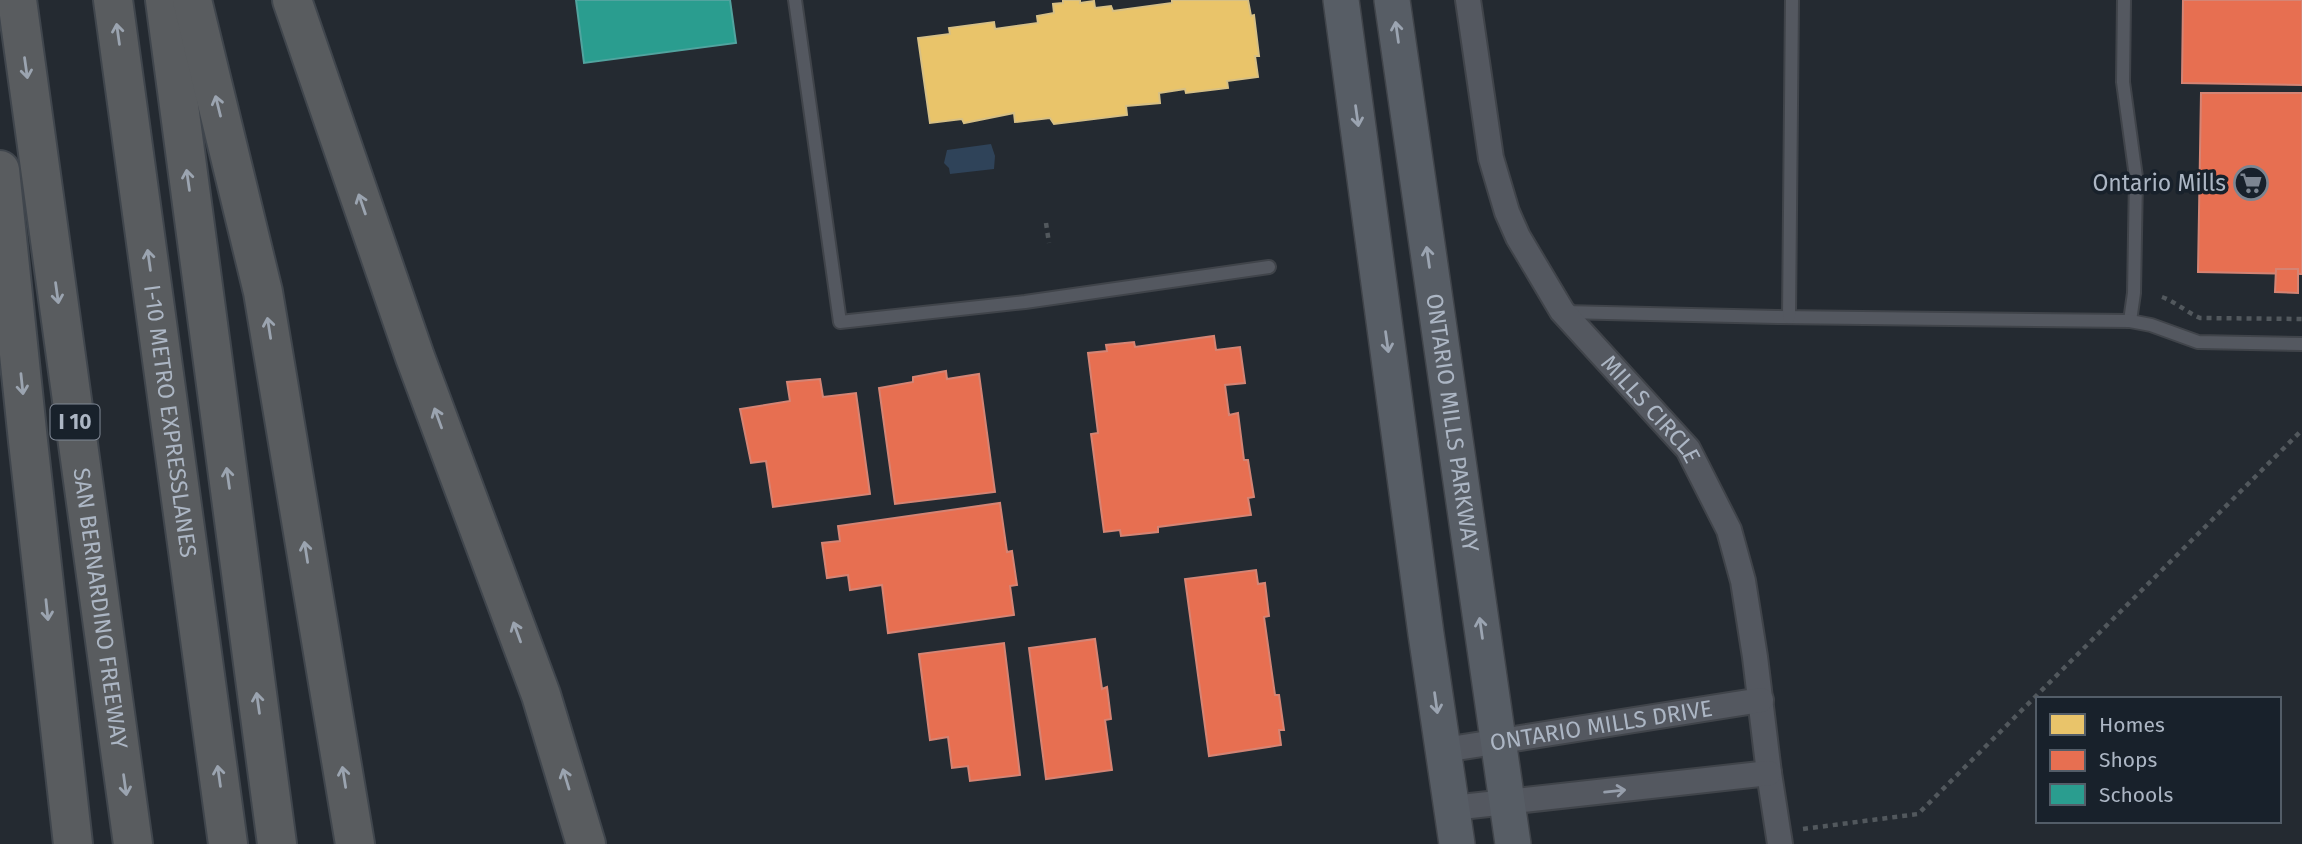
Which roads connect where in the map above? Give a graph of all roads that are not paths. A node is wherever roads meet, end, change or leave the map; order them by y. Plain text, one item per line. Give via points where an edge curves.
1 (17, 0) edge
2 (113, 0) edge
3 (164, 0) edge
4 (192, 0) edge
5 (292, 0) edge
6 (795, 0) edge
7 (1341, 0) edge
8 (1392, 0) edge
9 (1468, 0) edge
10 (1792, 0) edge
11 (2124, 0) edge
12 (0, 170) edge
13 (1269, 267) dead end
14 (1562, 312) junction
15 (1789, 317) junction
16 (2130, 321) junction
17 (2302, 344) edge
18 (1760, 700) junction
19 (1497, 743) junction
20 (1444, 750) junction
21 (1769, 774) junction
22 (1506, 803) junction
23 (1452, 808) junction
24 (1779, 839) edge
25 (73, 844) edge
26 (133, 844) edge
27 (228, 844) edge
28 (277, 844) edge
29 (355, 844) edge
30 (586, 844) edge
31 (1457, 844) edge
32 (1513, 844) edge

1 -> 26 highway, SAN BERNARDINO FREEWAY / I 10
27 -> 2 highway, I-10 METRO EXPRESSLANES
28 -> 3 highway
29 -> 4 highway via 263,292
30 -> 5 highway via 541,695 415,357
6 - 13 lane via 840,322 1025,302
7 -> 20 main road
19 -> 8 main road, ONTARIO MILLS PARKWAY
9 - 14 street, MILLS CIRCLE via 1491,158 1507,212
10 - 15 lane
11 - 16 lane via 2123,82 2136,177
12 -> 25 highway
14 - 15 lane
14 - 18 street, MILLS CIRCLE via 1688,449 1697,465 1737,555
15 - 16 lane
16 - 17 lane via 2198,342
18 - 19 street, ONTARIO MILLS DRIVE
18 - 21 street, MILLS CIRCLE
19 - 20 street, ONTARIO MILLS DRIVE
19 - 22 main road, ONTARIO MILLS PARKWAY
20 - 23 main road
22 -> 21 street
21 - 24 street, MILLS CIRCLE
22 - 23 street
22 - 32 main road, ONTARIO MILLS PARKWAY
23 - 31 main road

